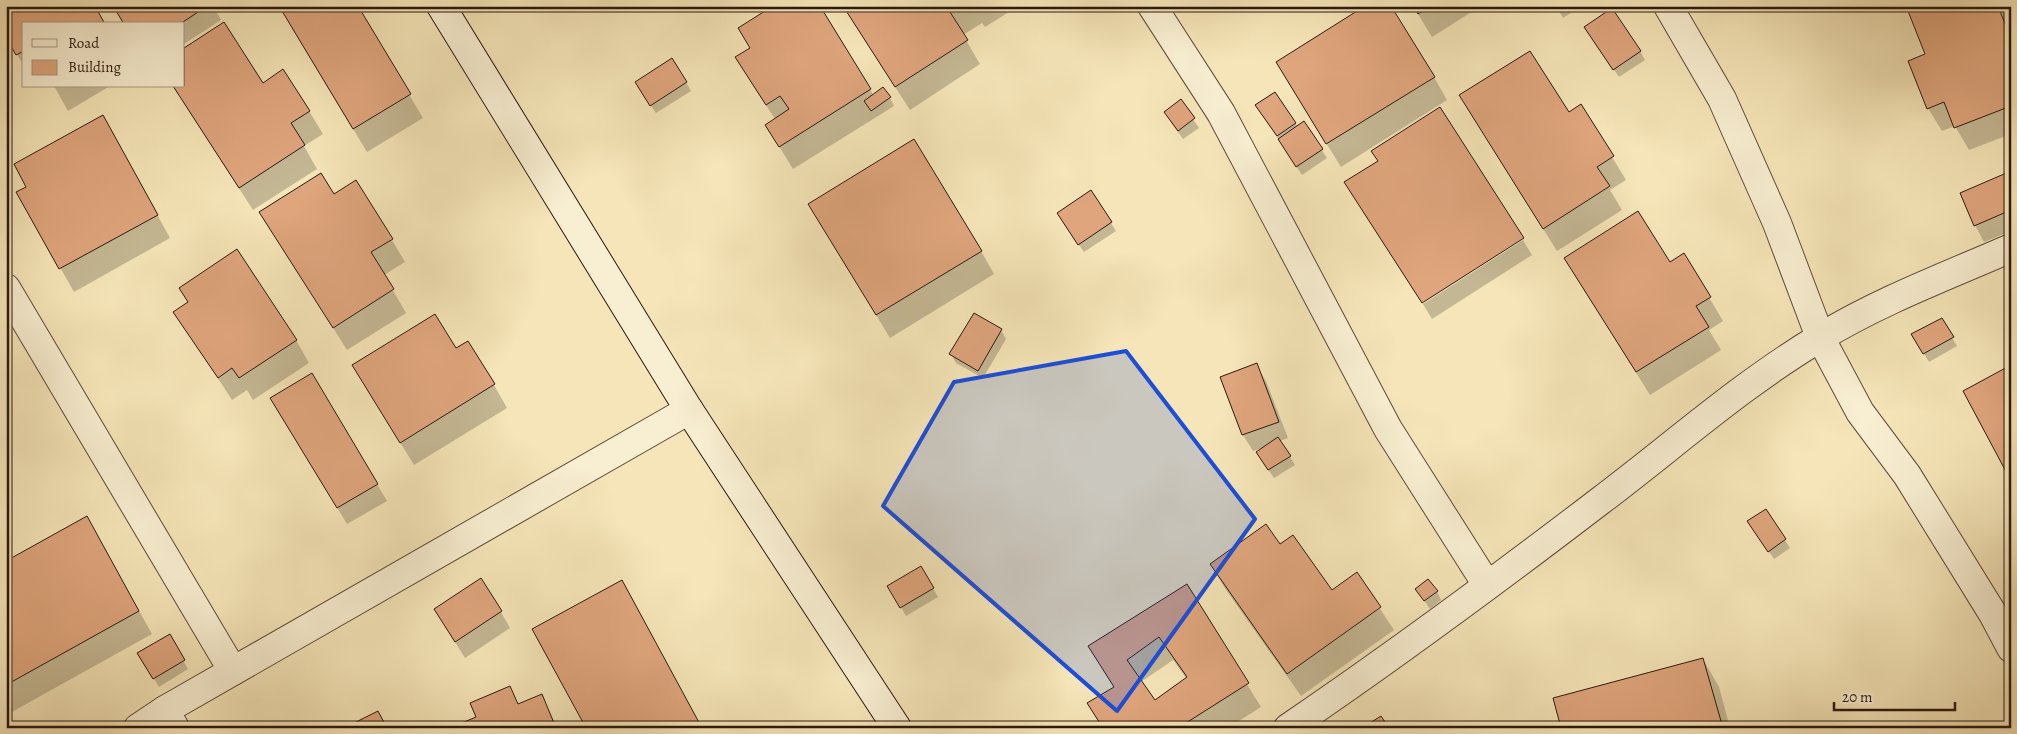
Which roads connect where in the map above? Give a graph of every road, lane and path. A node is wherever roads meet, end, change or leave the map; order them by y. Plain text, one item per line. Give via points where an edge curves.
1 (441, 6) edge
2 (1152, 6) edge
3 (1668, 6) edge
4 (2011, 248) edge
5 (6, 288) edge
6 (1820, 337) junction
7 (689, 410) junction
8 (1487, 585) junction
9 (2011, 648) edge
10 (233, 671) junction
11 (170, 719) edge
12 (138, 728) edge
13 (897, 728) edge
14 (1288, 728) edge

1 - 7 street
2 - 8 street via 1220,113 1388,429
3 - 6 street via 1722,99 1777,223
4 - 6 street via 1871,309
5 - 10 street
6 - 8 street via 1750,384 1600,502
6 - 9 street via 1860,412 1908,475
7 - 10 street
7 - 13 street
8 - 14 street
10 - 11 street
11 - 12 street

